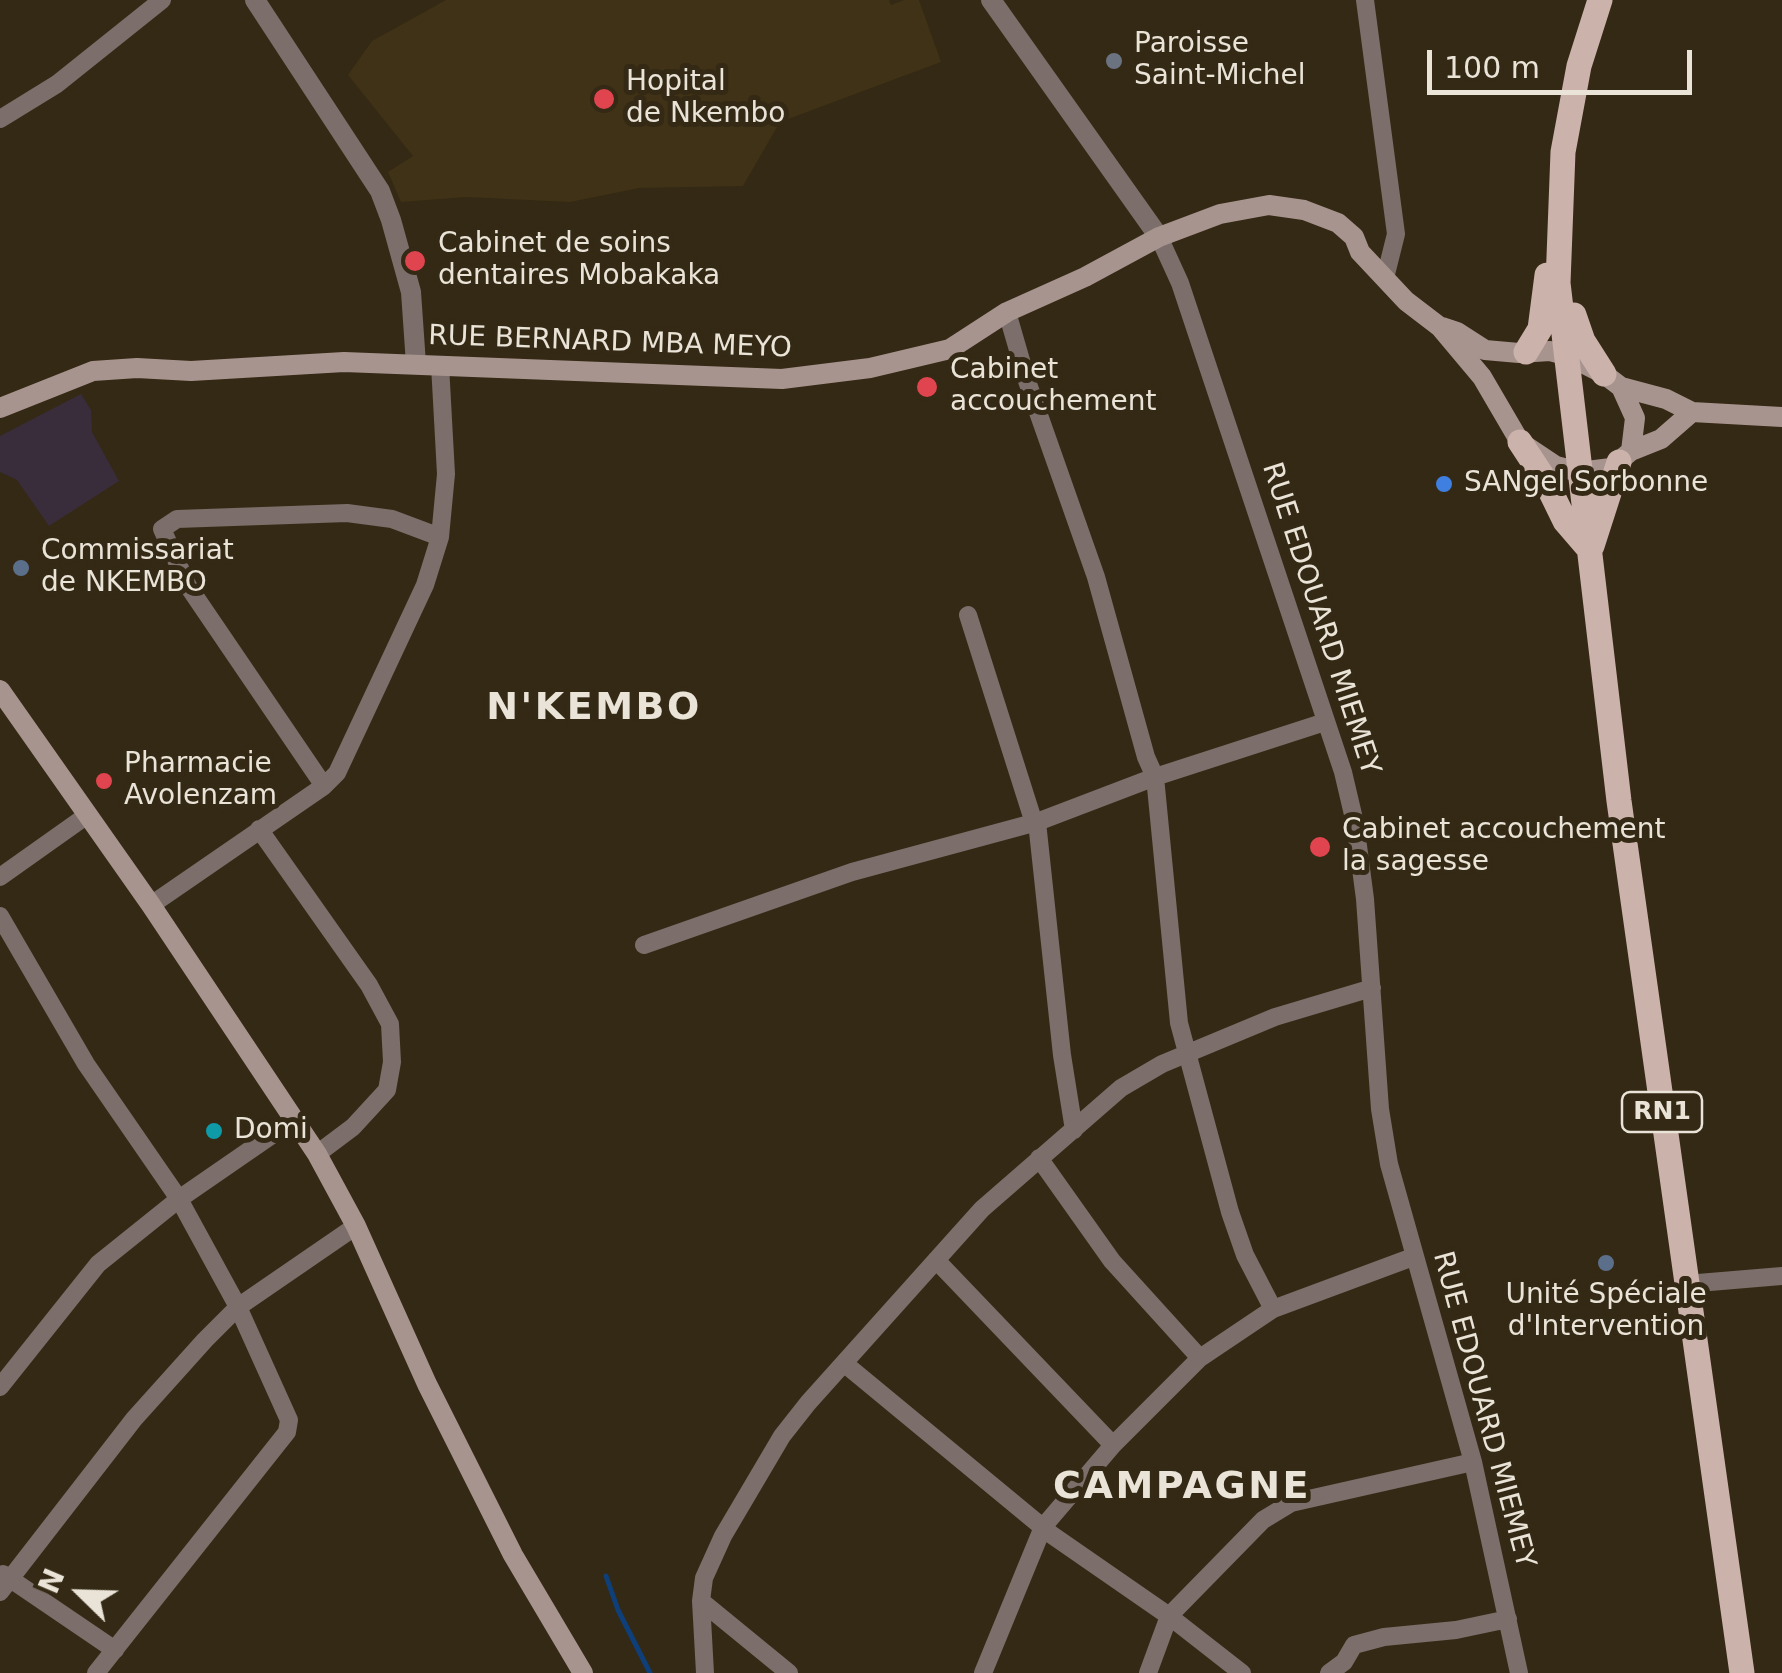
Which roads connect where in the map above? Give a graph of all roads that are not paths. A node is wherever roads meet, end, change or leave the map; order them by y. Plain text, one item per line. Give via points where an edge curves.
1 (162, 0) edge
2 (255, 0) edge
3 (991, 0) edge
4 (1365, 0) edge
5 (1600, 0) edge
6 (0, 119) edge
7 (1559, 216) junction
8 (1159, 238) junction
9 (1385, 278) junction
10 (1007, 312) junction
11 (1440, 326) junction
12 (1517, 352) junction
13 (1568, 356) junction
14 (416, 364) junction
15 (440, 365) junction
16 (1612, 380) junction
17 (0, 408) edge
18 (1500, 412) junction
19 (1692, 412) junction
20 (1782, 417) edge
21 (1520, 442) junction
22 (1625, 457) junction
23 (1579, 472) junction
24 (440, 537) junction
25 (1590, 550) junction
26 (968, 615) dead end
27 (0, 690) edge
28 (1325, 722) junction
29 (1155, 777) junction
30 (324, 786) junction
31 (86, 816) junction
32 (1035, 822) junction
33 (260, 829) junction
34 (0, 877) edge
35 (150, 904) junction
36 (0, 916) edge
37 (644, 946) dead end
38 (1372, 988) junction
39 (1187, 1053) junction
40 (295, 1119) junction
41 (1074, 1130) junction
42 (318, 1154) junction
43 (1039, 1158) junction
44 (180, 1199) junction
45 (356, 1226) junction
46 (1413, 1257) junction
47 (936, 1260) junction
48 (1782, 1276) edge
49 (1686, 1284) junction
50 (238, 1307) junction
51 (1273, 1308) junction
52 (1200, 1358) junction
53 (845, 1364) junction
54 (0, 1386) edge
55 (1113, 1445) junction
56 (1473, 1462) junction
57 (1043, 1527) junction
58 (3, 1581) edge
59 (701, 1601) junction
60 (1168, 1616) junction
61 (1508, 1619) junction
62 (115, 1650) junction
63 (96, 1673) edge
64 (582, 1673) edge
65 (704, 1673) edge
66 (790, 1673) edge
67 (983, 1673) edge
68 (1148, 1673) edge
69 (1242, 1673) edge
70 (1329, 1673) edge
71 (1519, 1673) edge
72 (1742, 1673) edge

1 - 6 street via 58,84
2 - 14 street via 380,190 411,292
3 - 8 street
4 - 9 street via 1396,234
5 - 7 main road, RN1 via 1573,90
7 - 12 main road via 1540,329
7 - 13 main road, RN1 via 1558,282
7 - 16 main road via 1576,325
8 - 9 main road, RUE BERNARD MBA MEYO via 1250,207 1286,206 1338,223
8 - 10 main road, RUE BERNARD MBA MEYO
8 - 28 street, RUE EDOUARD MIEMEY via 1180,283
9 - 11 main road, RUE BERNARD MBA MEYO
10 - 15 main road, RUE BERNARD MBA MEYO via 950,349 816,376
10 - 29 street
11 - 12 main road via 1485,350
11 - 18 main road via 1482,377
12 - 13 main road
12 - 18 main road via 1495,384
13 - 16 main road
13 - 23 main road, RN1
14 - 15 main road, RUE BERNARD MBA MEYO
14 - 17 main road, RUE BERNARD MBA MEYO via 94,372
15 - 24 street via 446,474
16 - 19 main road
16 - 22 main road via 1634,418
18 - 21 main road
19 - 20 main road
19 - 22 main road
21 - 23 main road via 1556,466
21 - 25 main road via 1565,521
22 - 23 main road via 1597,472
22 - 25 main road
23 - 25 main road, RN1
24 - 30 street via 401,639 348,752
24 - 30 street via 392,519 347,513 177,519 162,530 188,586
25 - 49 main road, RN1
26 - 32 street
27 - 31 main road
28 - 29 street
28 - 38 street, RUE EDOUARD MIEMEY via 1355,824
29 - 32 street
29 - 39 street
30 - 33 street
31 - 34 street
31 - 35 main road
32 - 37 street via 852,872
32 - 41 street
33 - 35 street
33 - 42 street via 370,984 390,1024 387,1090
35 - 40 main road
36 - 44 street via 86,1064
38 - 39 street
38 - 46 street, RUE EDOUARD MIEMEY via 1388,1164
39 - 41 street via 1121,1088
39 - 51 street via 1245,1255
40 - 42 main road
40 - 44 street
41 - 43 street
42 - 45 main road
43 - 47 street
43 - 52 street via 1112,1261
44 - 50 street
44 - 54 street via 91,1271
45 - 50 street
45 - 64 main road via 426,1384
46 - 51 street
46 - 56 street, RUE EDOUARD MIEMEY
47 - 53 street
47 - 55 street
48 - 49 street
49 - 72 main road, RN1
50 - 58 street via 170,1376
50 - 62 street via 287,1412 287,1432
51 - 52 street
52 - 55 street
53 - 57 street
53 - 59 street via 782,1436 724,1536
55 - 57 street
56 - 60 street via 1292,1503 1239,1541
56 - 61 street, RUE EDOUARD MIEMEY
57 - 60 street
57 - 67 street
58 - 62 street
59 - 65 street
59 - 66 street
60 - 68 street
60 - 69 street
61 - 70 street via 1354,1645
61 - 71 street, RUE EDOUARD MIEMEY
62 - 63 street

